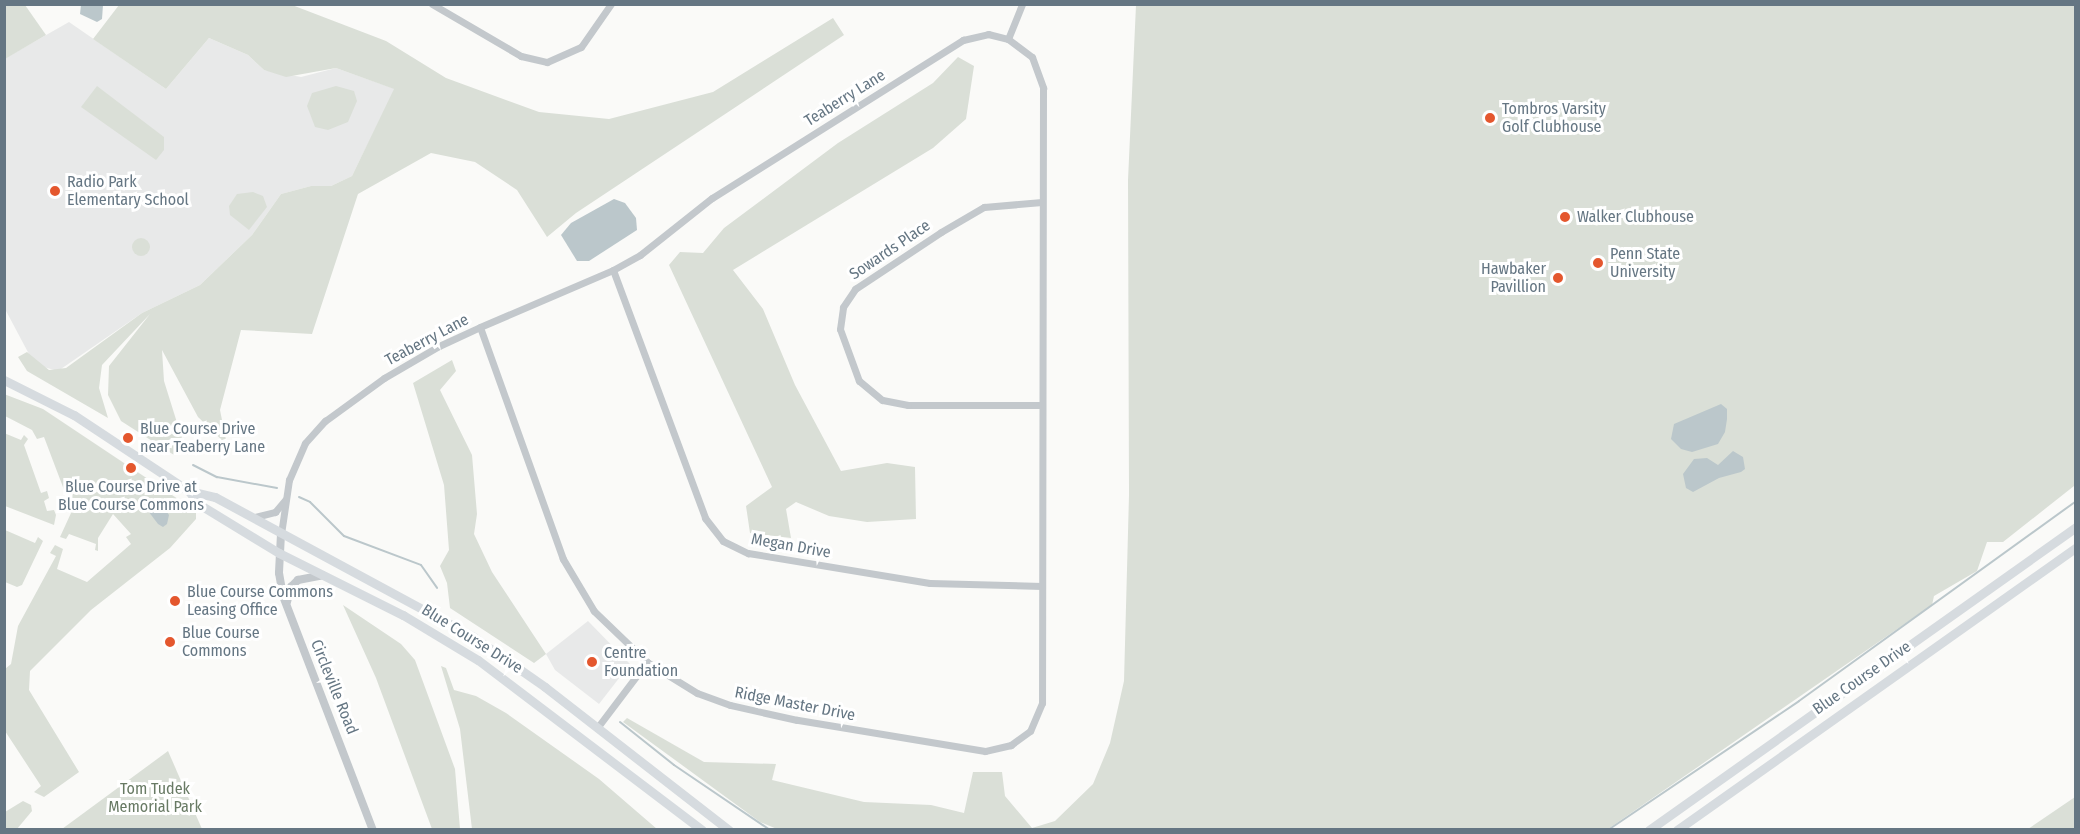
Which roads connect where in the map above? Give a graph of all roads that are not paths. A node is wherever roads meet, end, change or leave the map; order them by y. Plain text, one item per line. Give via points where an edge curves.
1 (432, 4) edge
2 (611, 4) edge
3 (1022, 4) edge
4 (1008, 39) junction
5 (1042, 202) junction
6 (613, 270) junction
7 (480, 327) junction
8 (4, 380) edge
9 (1042, 405) junction
10 (189, 491) junction
11 (286, 498) junction
12 (250, 517) junction
13 (2076, 527) edge
14 (282, 534) junction
15 (2076, 547) edge
16 (279, 553) junction
17 (324, 576) junction
18 (1042, 586) junction
19 (287, 609) junction
20 (647, 662) junction
21 (597, 728) junction
22 (373, 830) edge
23 (702, 830) edge
24 (729, 830) edge
25 (1648, 830) edge
26 (1677, 830) edge

1 - 2 street via 521,56 547,62 581,47
3 - 4 street
4 - 5 street via 1032,57 1042,81
4 - 6 street, Teaberry Lane via 988,34 963,40 712,198 656,243
5 - 9 street
5 - 9 street, Sowards Place via 984,207 934,236 855,289 843,307 840,330 859,381 882,400 908,405
6 - 7 street, Teaberry Lane
6 - 18 street, Megan Drive via 705,518 723,541 748,553 930,583
7 - 11 street, Teaberry Lane via 384,378 317,428 296,457
7 - 20 street, Ridge Master Drive via 563,559 594,611
8 - 10 main road, Blue Course Drive via 74,415
9 - 18 street
10 - 12 main road, Blue Course Drive via 215,497
10 - 16 main road, Blue Course Drive via 197,503
11 - 12 street via 270,515
11 - 14 street, Teaberry Lane
12 - 14 main road, Blue Course Drive
13 - 25 main road, Blue Course Drive
14 - 16 street, Circleville Road
14 - 21 main road, Blue Course Drive via 447,621 522,669
15 - 26 main road, Blue Course Drive
16 - 17 main road, Blue Course Drive
16 - 19 street, Circleville Road via 280,584
17 - 19 street via 307,576 293,583
17 - 23 main road, Blue Course Drive via 427,629 503,676
18 - 20 street, Ridge Master Drive via 1041,709 1024,737 1002,749 985,751 762,714 697,693
19 - 22 street, Circleville Road
20 - 21 street
21 - 24 main road, Blue Course Drive

